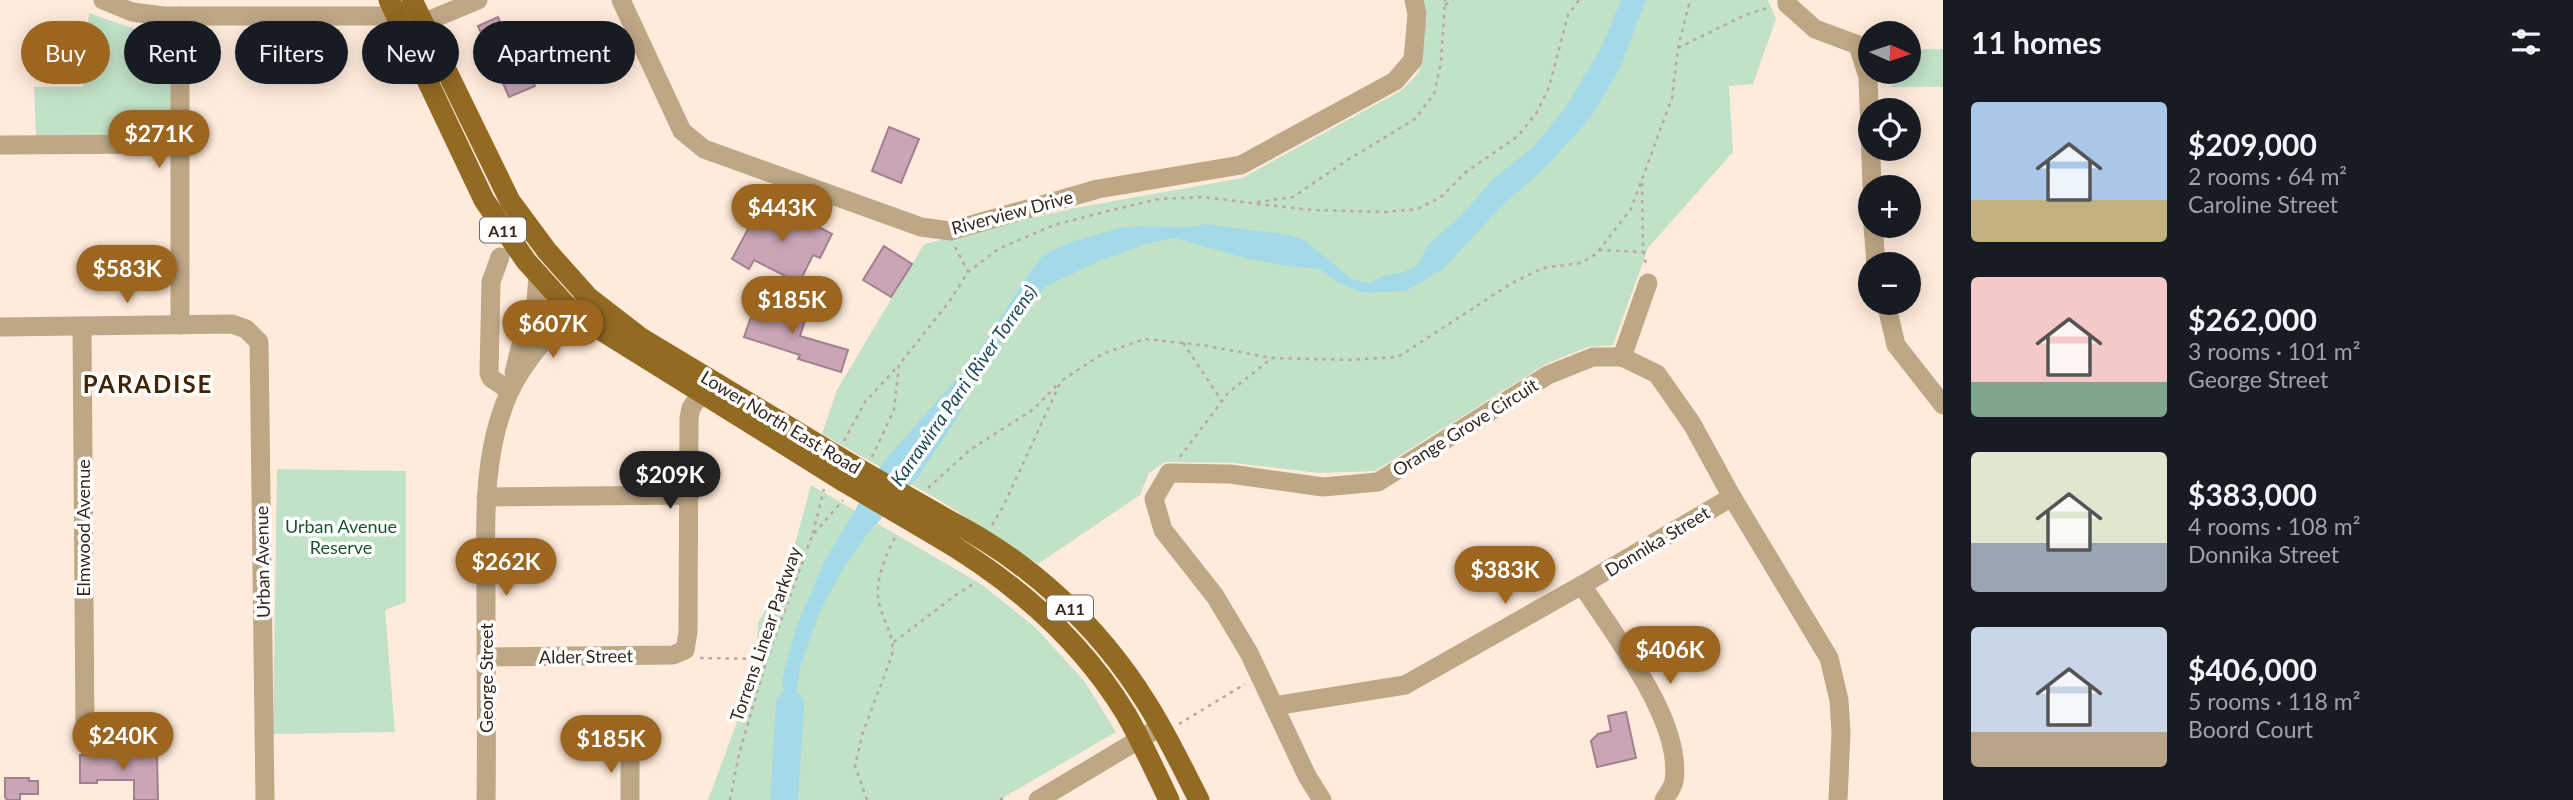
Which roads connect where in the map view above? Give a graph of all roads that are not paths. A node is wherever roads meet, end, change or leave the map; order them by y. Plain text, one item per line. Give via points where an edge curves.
1 (103, 0) edge
2 (478, 0) edge
3 (621, 0) edge
4 (1414, 0) edge
5 (1787, 2) edge
6 (406, 12) edge
7 (180, 16) junction
8 (473, 127) junction
9 (453, 136) junction
10 (179, 144) junction
11 (0, 145) edge
12 (1872, 175) edge
13 (500, 257) dead end
14 (538, 274) junction
15 (1648, 283) road end
16 (588, 297) junction
17 (572, 312) junction
18 (1888, 315) edge
19 (180, 325) junction
20 (82, 326) junction
21 (0, 327) edge
22 (1622, 357) junction
23 (706, 387) junction
24 (510, 391) junction
25 (1943, 405) edge
26 (690, 495) junction
27 (1731, 497) junction
28 (486, 498) junction
29 (941, 527) junction
30 (1582, 586) junction
31 (486, 657) junction
32 (1274, 706) junction
33 (1168, 727) junction
34 (85, 730) dead end
35 (1139, 738) junction
36 (630, 751) dead end
37 (265, 800) edge
38 (486, 800) edge
39 (630, 800) edge
40 (1038, 800) edge
41 (1169, 800) edge
42 (1199, 800) edge
43 (1322, 800) edge
44 (1664, 800) edge
45 (1838, 800) edge

1 - 7 street via 132,12
2 - 6 street
3 - 4 street, Riverview Drive via 682,131 704,149 921,227 950,230 1098,189 1241,165 1395,81 1413,60
5 - 12 street via 1815,29 1858,45 1868,77
6 - 7 street
6 - 8 main road, Lower North East Road / A11
6 - 9 main road, Lower North East Road / A11
7 - 10 street
8 - 9 street
8 - 16 main road, Lower North East Road / A11 via 519,214
9 - 14 main road, Lower North East Road / A11 via 498,224
10 - 11 street
10 - 19 street
13 - 24 street via 491,282 489,373
14 - 17 main road, Lower North East Road / A11
14 - 24 street, George Street via 536,303
15 - 22 street
16 - 17 street, George Street
16 - 23 main road, Lower North East Road / A11
17 - 23 main road, Lower North East Road / A11
17 - 24 street, George Street via 542,341
18 - 25 street via 1896,345
19 - 20 street
19 - 37 street, Urban Avenue via 232,324 246,329 259,342
20 - 21 street
20 - 34 street, Elmwood Avenue
22 - 27 street, Orange Grove Circuit via 1657,374 1692,424
22 - 32 street, Orange Grove Circuit via 1593,356 1548,375 1378,482 1323,487 1230,474 1169,473 1154,499 1163,530 1215,596
23 - 26 street via 690,413
23 - 29 main road, Lower North East Road / A11, bridge
24 - 28 street, George Street via 495,436
26 - 28 street
26 - 31 street, Alder Street via 685,650 673,655
27 - 30 street, Donnika Street
27 - 45 street, Orange Grove Circuit via 1829,658 1839,700
28 - 31 street, George Street
29 - 33 main road, Lower North East Road / A11 via 983,540 1035,577 1084,622
29 - 35 main road, Lower North East Road / A11 via 1041,611 1077,648
30 - 32 street, Donnika Street via 1405,685
30 - 44 street via 1657,702 1671,739 1674,783
31 - 38 street, George Street
32 - 43 street
33 - 35 street
33 - 42 main road, Lower North East Road / A11
35 - 40 street
35 - 41 main road, Lower North East Road / A11
36 - 39 street

